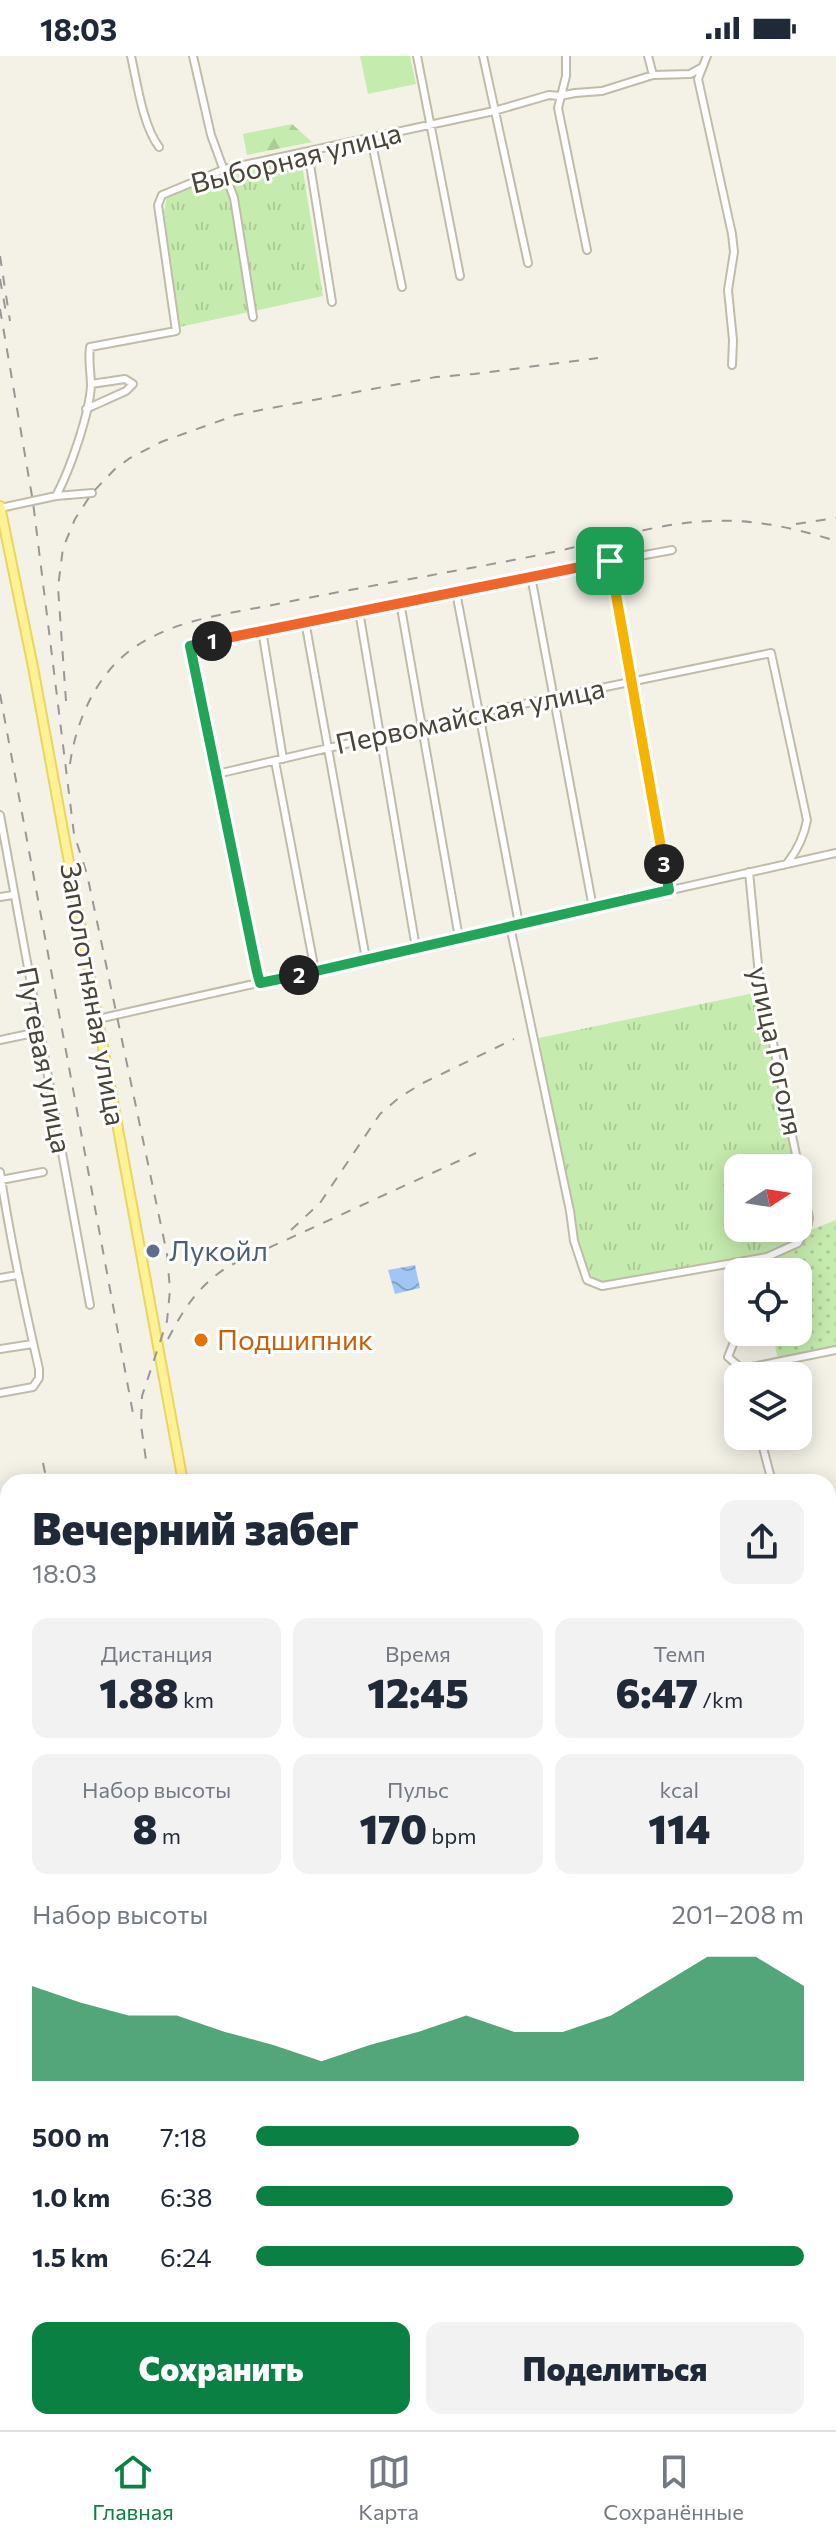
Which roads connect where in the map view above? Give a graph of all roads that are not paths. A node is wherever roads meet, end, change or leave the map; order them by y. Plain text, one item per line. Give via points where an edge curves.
1 (131, 56) edge
2 (193, 56) edge
3 (417, 56) edge
4 (483, 56) edge
5 (566, 56) edge
6 (648, 56) edge
7 (707, 56) edge
8 (701, 68) junction
9 (690, 74) junction
10 (653, 75) junction
11 (698, 79) junction
12 (560, 96) junction
13 (494, 111) junction
14 (431, 124) junction
15 (371, 139) junction
16 (159, 147) dead end
17 (308, 152) junction
18 (225, 169) junction
19 (587, 250) dead end
20 (528, 263) dead end
21 (460, 276) dead end
22 (402, 287) dead end
23 (332, 302) dead end
24 (253, 317) dead end
25 (732, 365) dead end
26 (91, 384) junction
27 (86, 409) junction
28 (92, 493) dead end
29 (56, 496) junction
30 (0, 507) edge
31 (672, 550) dead end
32 (610, 561) junction
33 (531, 576) junction
34 (456, 592) junction
35 (400, 602) junction
36 (359, 611) junction
37 (305, 621) junction
38 (262, 630) junction
39 (631, 681) junction
40 (553, 699) junction
41 (479, 713) junction
42 (422, 728) junction
43 (380, 736) junction
44 (327, 747) junction
45 (279, 760) junction
46 (217, 774) junction
47 (0, 815) edge
48 (836, 853) edge
49 (788, 862) junction
50 (749, 872) junction
51 (669, 890) junction
52 (13, 895) junction
53 (0, 897) edge
54 (593, 908) junction
55 (519, 924) junction
56 (510, 926) junction
57 (459, 938) junction
58 (416, 948) junction
59 (366, 959) junction
60 (315, 971) junction
61 (260, 983) junction
62 (98, 1019) junction
63 (38, 1032) junction
64 (0, 1040) edge
65 (43, 1172) dead end
66 (0, 1175) edge
67 (767, 1257) joint
68 (17, 1275) junction
69 (0, 1278) edge
70 (90, 1305) dead end
71 (33, 1344) junction
72 (0, 1349) edge
73 (836, 1350) edge
74 (785, 1362) edge
75 (0, 1393) edge
76 (764, 1450) edge
77 (182, 1474) edge
78 (770, 1474) edge

1 - 16 street via 142,108
2 - 18 street via 211,135
3 - 14 street, Выборная улица
4 - 13 street
5 - 12 street
6 - 10 street
7 - 8 street
8 - 9 street
8 - 11 street
9 - 10 street, Выборная улица
9 - 11 street
10 - 12 street, Выборная улица via 602,91
11 - 25 street via 732,234
12 - 13 street, Выборная улица
12 - 19 street via 558,108
13 - 14 street, Выборная улица
13 - 20 street
14 - 15 street, Выборная улица
14 - 21 street, Выборная улица
15 - 17 street, Выборная улица
15 - 22 street
17 - 18 street, Выборная улица
17 - 23 street
18 - 24 street
18 - 26 street, Выборная улица via 162,195 158,205 176,331 90,347
26 - 27 street
26 - 27 street via 125,379 133,384
27 - 29 street
28 - 29 street
29 - 30 street
30 - 62 main road, Заполотняная улица
31 - 32 street
32 - 33 street
32 - 39 street
33 - 34 street
33 - 40 street
34 - 35 street
34 - 41 street
35 - 36 street
35 - 42 street
36 - 37 street
36 - 43 street
37 - 38 street
37 - 44 street
38 - 45 street
38 - 46 street via 190,646
39 - 40 street, Первомайская улица
39 - 49 street, Первомайская улица via 771,653 807,820
39 - 51 street
40 - 41 street, Первомайская улица
40 - 54 street
41 - 42 street, Первомайская улица
41 - 55 street
42 - 43 street, Первомайская улица
42 - 57 street
43 - 44 street, Первомайская улица
43 - 58 street
44 - 45 street, Первомайская улица
44 - 59 street
45 - 46 street, Первомайская улица
45 - 60 street
46 - 61 street
47 - 52 street, Путевая улица
48 - 49 street
49 - 50 street
50 - 51 street
50 - 67 street, улица Гоголя via 759,975 809,1218 798,1243
51 - 54 street
52 - 53 street
52 - 63 street, Путевая улица
54 - 55 street
55 - 56 street
56 - 57 street
56 - 67 street via 574,1241 587,1280 602,1286
57 - 58 street
58 - 59 street
59 - 60 street
60 - 61 street
61 - 62 street
62 - 77 main road, Заполотняная улица
63 - 64 street
63 - 70 street, Путевая улица
65 - 66 street
66 - 68 street
68 - 69 street
68 - 71 street
71 - 72 street
71 - 75 street via 39,1369 33,1387
73 - 74 street
76 - 78 street

